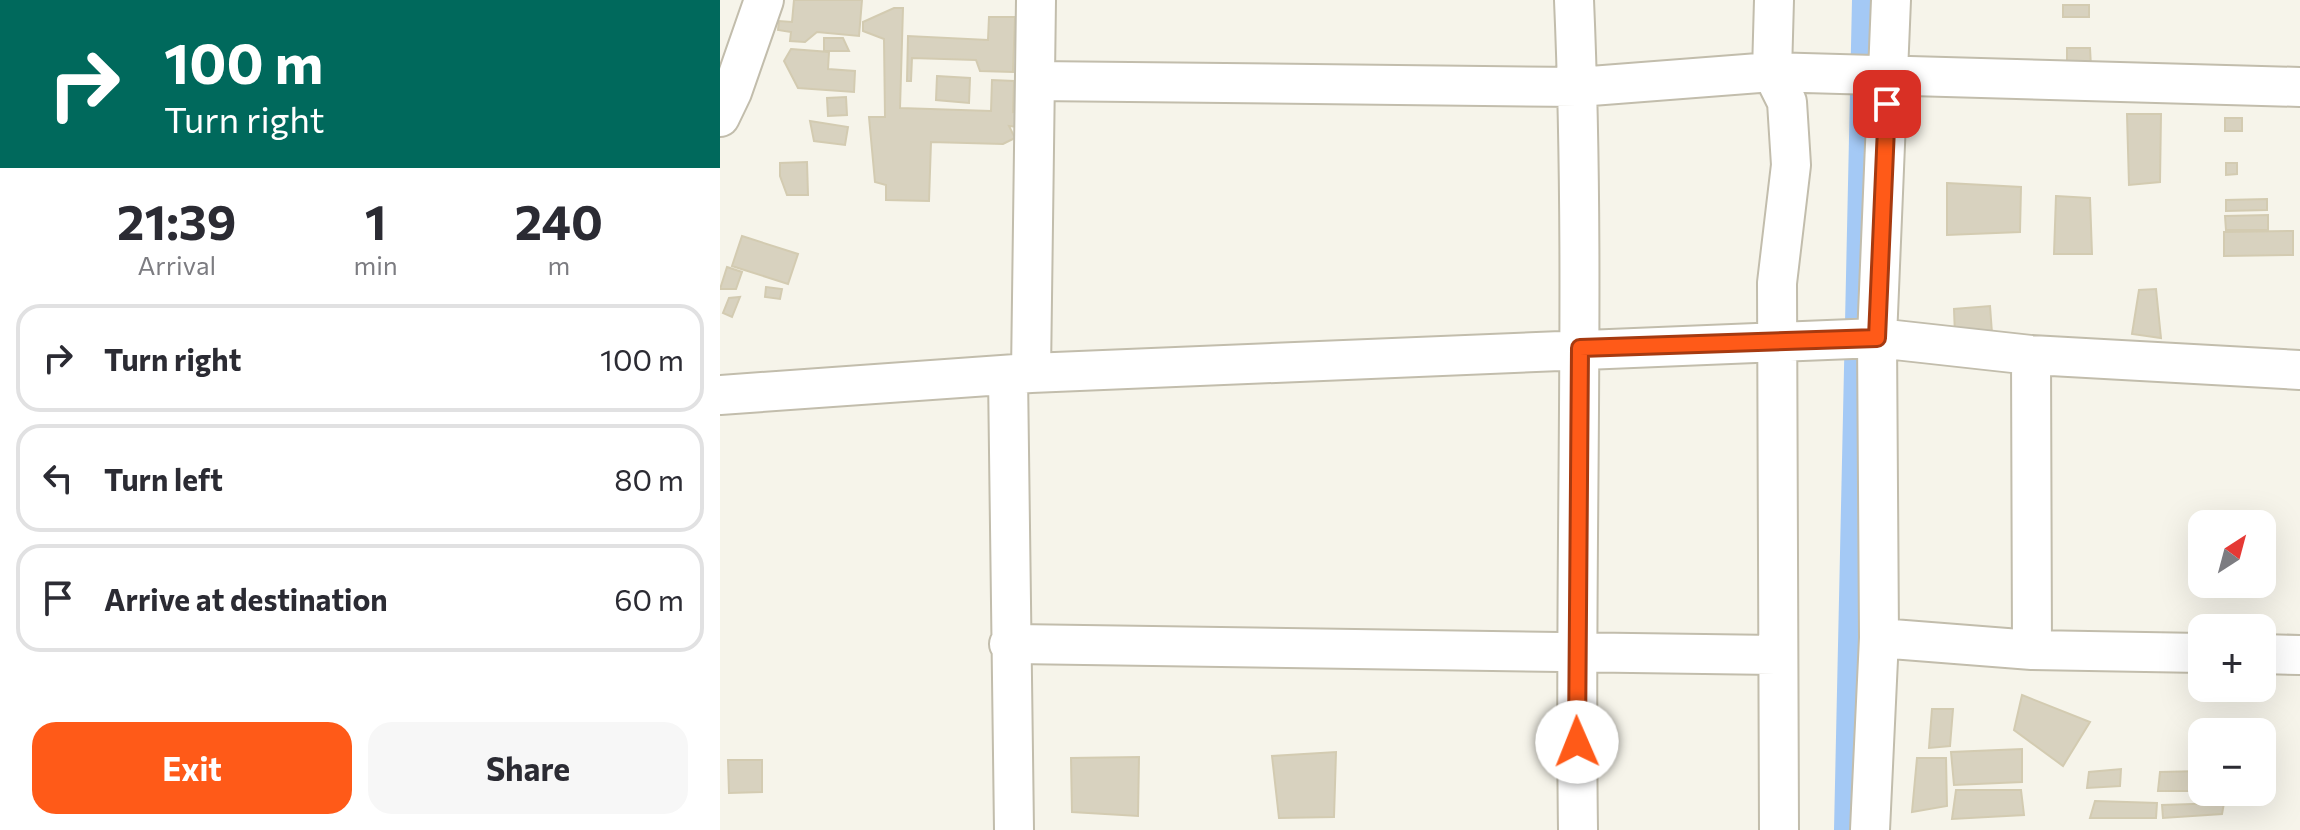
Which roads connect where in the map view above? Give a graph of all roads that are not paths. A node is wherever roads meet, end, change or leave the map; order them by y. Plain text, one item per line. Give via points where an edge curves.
1 (764, 0) edge
2 (1036, 0) edge
3 (1574, 0) edge
4 (1774, 0) edge
5 (1891, 0) edge
6 (1772, 72) junction
7 (1888, 75) junction
8 (1035, 81) junction
9 (1578, 87) junction
10 (2300, 87) edge
11 (720, 117) edge
12 (1877, 338) junction
13 (1779, 340) junction
14 (1580, 348) junction
15 (2031, 355) junction
16 (2300, 370) edge
17 (1019, 374) junction
18 (720, 395) edge
19 (1879, 638) junction
20 (1009, 644) junction
21 (2032, 650) junction
22 (2188, 653) edge
23 (1576, 654) junction
24 (2276, 654) edge
25 (1776, 655) junction
26 (2300, 655) edge
27 (1014, 830) edge
28 (1578, 830) edge
29 (1779, 830) edge
30 (1870, 830) edge

1 - 11 street
2 - 8 street
3 - 9 street
4 - 6 street
5 - 7 street
6 - 7 street
6 - 9 street
6 - 13 street via 1787,102 1790,129 1777,283
7 - 10 street
7 - 12 street
8 - 9 street
8 - 17 street
9 - 14 street
12 - 13 street
12 - 15 street
12 - 19 street
13 - 14 street
13 - 25 street
14 - 17 street
14 - 23 street
15 - 16 street
15 - 21 street
17 - 18 street
17 - 20 street
19 - 21 street
19 - 30 street
20 - 23 street
20 - 27 street
21 - 22 street
23 - 25 street
23 - 28 street
24 - 26 street
25 - 29 street

